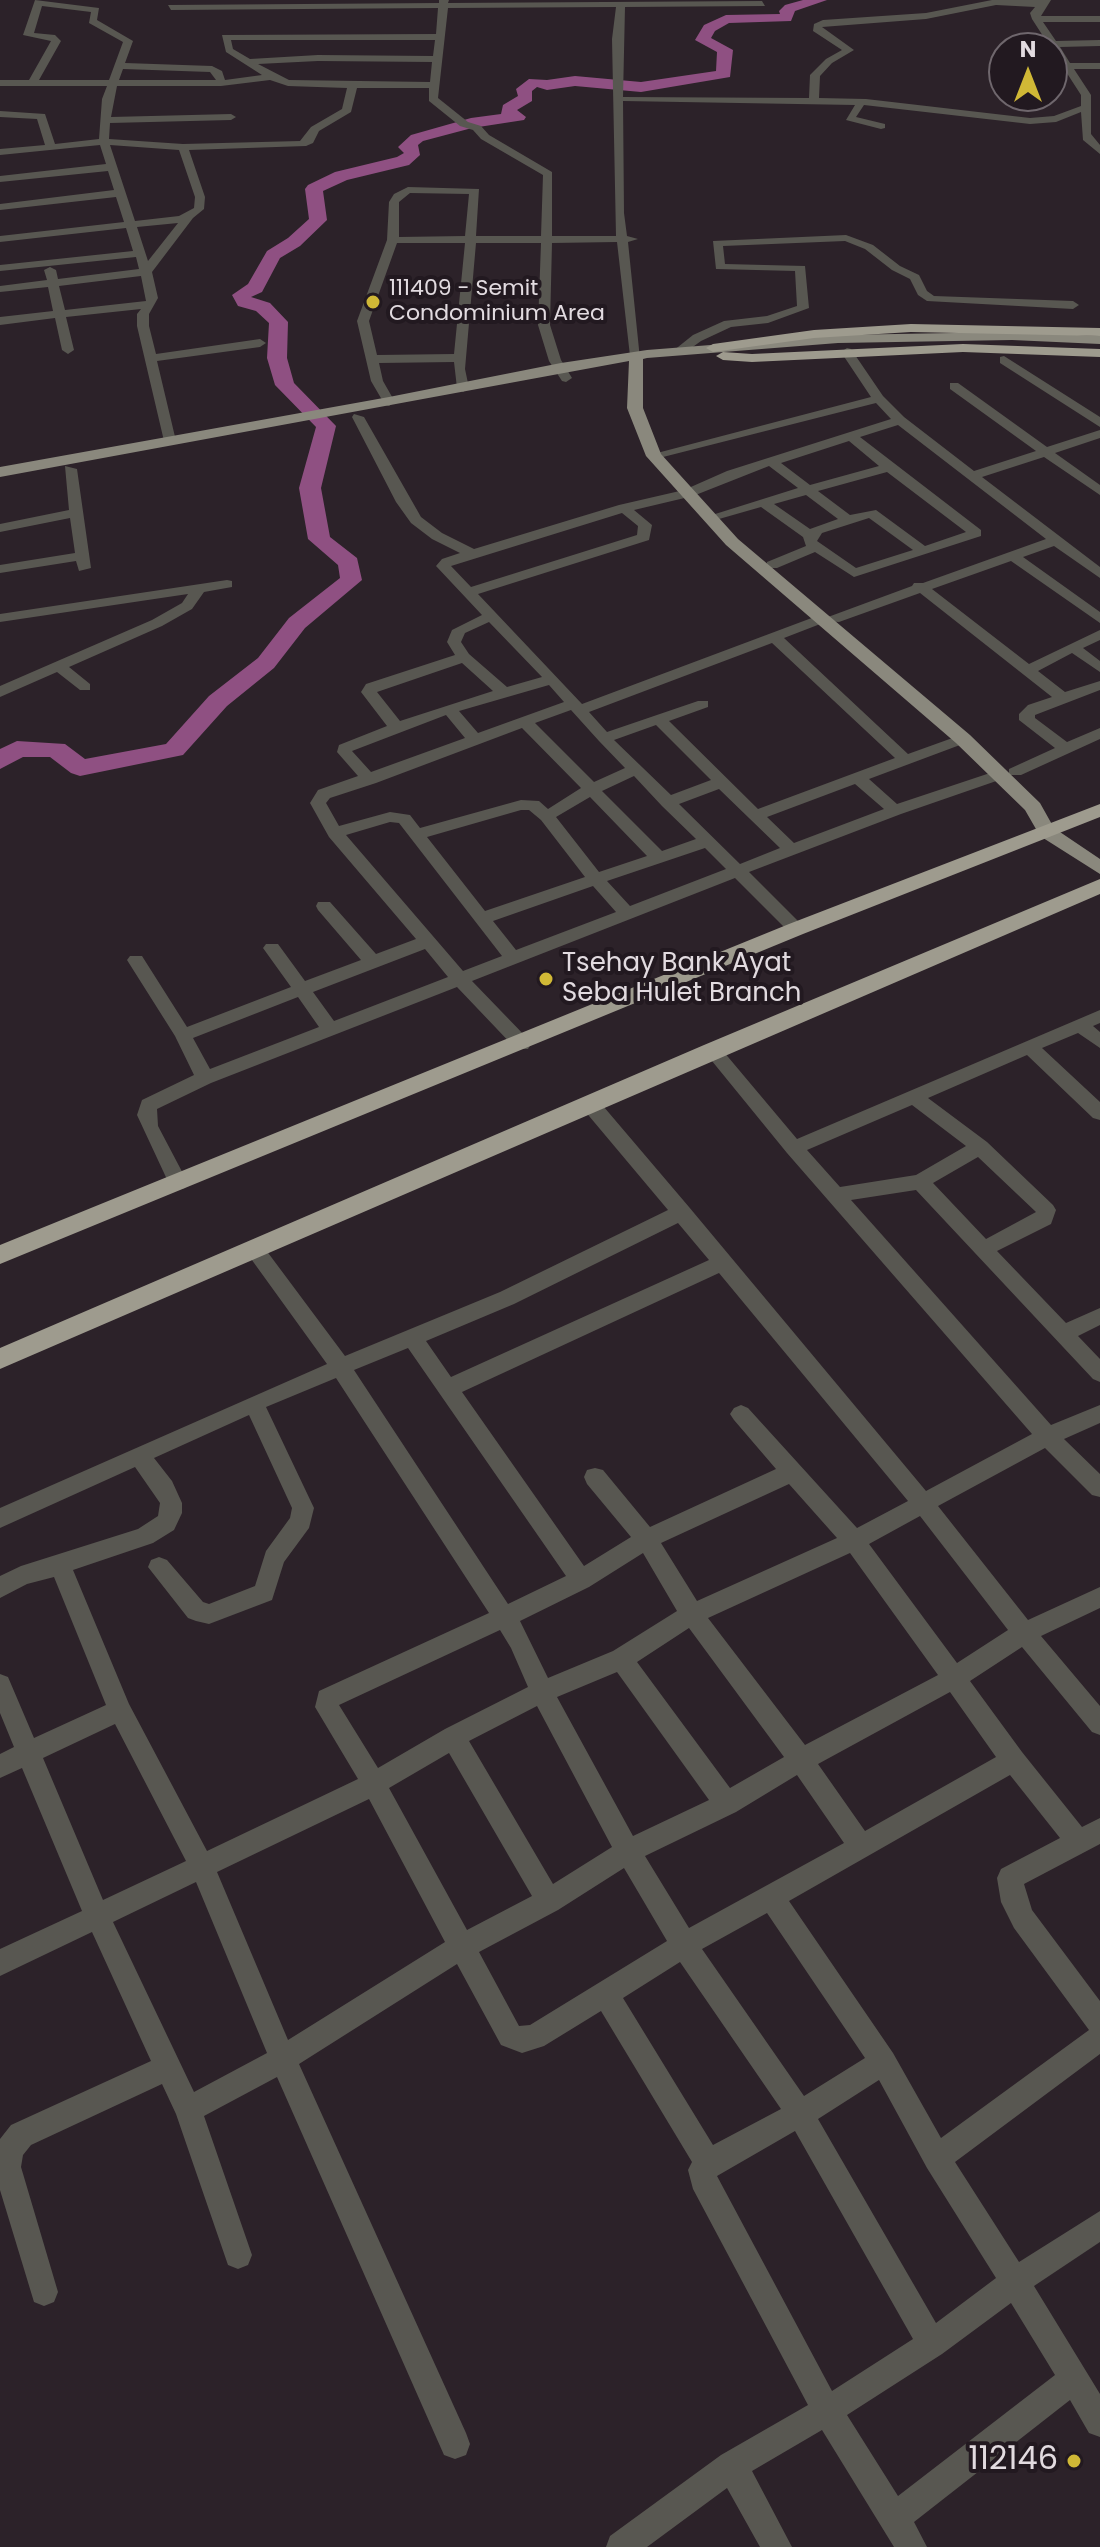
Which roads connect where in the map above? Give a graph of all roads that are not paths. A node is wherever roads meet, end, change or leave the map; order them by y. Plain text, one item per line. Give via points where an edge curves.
1 (39, 2) edge
2 (700, 2) edge
3 (235, 3) edge
4 (310, 3) edge
5 (373, 3) edge
6 (443, 3) edge
7 (589, 3) edge
8 (625, 3) edge
9 (1043, 3) edge
10 (762, 4) dead end
11 (171, 7) dead end
12 (1037, 19) junction
13 (1100, 19) edge
14 (1045, 32) edge
15 (225, 37) junction
16 (440, 37) junction
17 (1100, 43) edge
18 (1068, 44) edge
19 (438, 59) junction
20 (250, 62) junction
21 (118, 66) junction
22 (1069, 66) joint
23 (1100, 66) edge
24 (271, 77) junction
25 (113, 81) junction
26 (33, 82) junction
27 (0, 83) edge
28 (221, 83) junction
29 (353, 85) junction
30 (435, 85) junction
31 (622, 88) junction
32 (1086, 95) junction
33 (1100, 95) edge
34 (814, 99) junction
35 (866, 102) junction
36 (1087, 108) junction
37 (0, 114) edge
38 (231, 117) dead end
39 (105, 120) junction
40 (1088, 122) junction
41 (1100, 122) edge
42 (881, 126) dead end
43 (104, 142) junction
44 (51, 146) junction
45 (183, 147) junction
46 (1100, 151) edge
47 (0, 152) edge
48 (112, 167) junction
49 (0, 179) edge
50 (119, 193) junction
51 (0, 207) edge
52 (188, 217) junction
53 (131, 225) junction
54 (41, 235) junction
55 (0, 239) edge
56 (470, 239) junction
57 (544, 239) junction
58 (626, 239) junction
59 (393, 240) junction
60 (142, 253) junction
61 (48, 263) junction
62 (0, 268) edge
63 (146, 272) junction
64 (53, 283) junction
65 (0, 289) edge
66 (151, 304) junction
67 (1073, 305) dead end
68 (62, 315) junction
69 (0, 321) edge
70 (1100, 332) edge
71 (260, 343) dead end
72 (1100, 349) edge
73 (68, 350) dead end
74 (679, 351) junction
75 (718, 352) junction
76 (847, 352) junction
77 (151, 358) junction
78 (459, 358) junction
79 (371, 359) junction
80 (1004, 360) dead end
81 (630, 369) junction
82 (564, 372) junction
83 (954, 386) dead end
84 (463, 388) junction
85 (879, 399) junction
86 (389, 402) junction
87 (335, 416) junction
88 (358, 417) junction
89 (900, 420) junction
90 (308, 421) junction
91 (1100, 423) edge
92 (1100, 434) edge
93 (851, 436) junction
94 (170, 441) junction
95 (663, 453) junction
96 (1047, 453) junction
97 (773, 463) junction
98 (889, 467) junction
99 (70, 469) junction
100 (0, 472) edge
101 (971, 476) junction
102 (0, 481) edge
103 (810, 489) junction
104 (690, 491) junction
105 (1100, 491) edge
106 (763, 502) junction
107 (624, 508) junction
108 (75, 513) junction
109 (719, 515) junction
110 (848, 520) junction
111 (0, 528) edge
112 (1054, 541) junction
113 (813, 542) junction
114 (550, 548) junction
115 (923, 551) junction
116 (472, 554) junction
117 (1012, 555) junction
118 (772, 565) junction
119 (0, 569) edge
120 (1097, 569) edge
121 (227, 584) dead end
122 (870, 586) junction
123 (919, 586) junction
124 (199, 589) junction
125 (467, 593) junction
126 (490, 617) junction
127 (0, 618) edge
128 (828, 619) junction
129 (1100, 619) edge
130 (1100, 634) edge
131 (774, 637) junction
132 (1073, 647) junction
133 (464, 657) junction
134 (59, 667) junction
135 (1100, 668) edge
136 (1029, 670) junction
137 (552, 679) junction
138 (1100, 685) edge
139 (85, 687) dead end
140 (0, 692) edge
141 (505, 694) junction
142 (1064, 699) junction
143 (703, 704) dead end
144 (577, 707) junction
145 (449, 709) junction
146 (659, 720) junction
147 (525, 722) junction
148 (397, 728) junction
149 (1100, 733) edge
150 (604, 738) junction
151 (963, 739) junction
152 (476, 741) junction
153 (1066, 749) junction
154 (905, 759) junction
155 (635, 770) junction
156 (1007, 773) junction
157 (858, 778) junction
158 (370, 780) junction
159 (722, 782) junction
160 (592, 789) junction
161 (668, 802) junction
162 (895, 810) junction
163 (1100, 810) edge
164 (756, 815) junction
165 (547, 816) junction
166 (1054, 829) junction
167 (335, 833) junction
168 (417, 834) junction
169 (708, 841) junction
170 (791, 850) junction
171 (1100, 852) edge
172 (659, 858) junction
173 (1100, 868) edge
174 (739, 870) junction
175 (596, 880) junction
176 (1100, 886) edge
177 (324, 906) dead end
178 (628, 914) junction
179 (483, 918) junction
180 (796, 929) junction
181 (428, 941) junction
182 (272, 948) dead end
183 (514, 959) junction
184 (136, 960) dead end
185 (372, 961) junction
186 (461, 980) junction
187 (302, 990) junction
188 (1100, 1016) edge
189 (1080, 1024) junction
190 (332, 1031) junction
191 (183, 1035) junction
192 (1100, 1042) edge
193 (522, 1044) junction
194 (1029, 1046) junction
195 (712, 1050) junction
196 (205, 1078) junction
197 (916, 1098) junction
198 (591, 1105) junction
199 (1100, 1113) edge
200 (980, 1147) junction
201 (794, 1148) junction
202 (920, 1182) junction
203 (178, 1183) junction
204 (836, 1195) junction
205 (682, 1212) junction
206 (985, 1248) junction
207 (256, 1251) junction
208 (0, 1255) edge
209 (724, 1262) junction
210 (1100, 1316) edge
211 (1064, 1334) junction
212 (413, 1339) junction
213 (0, 1359) edge
214 (340, 1366) junction
215 (1100, 1373) edge
216 (449, 1388) junction
217 (254, 1403) junction
218 (741, 1414) dead end
219 (1100, 1414) edge
220 (1047, 1436) junction
221 (140, 1456) junction
222 (792, 1472) junction
223 (595, 1477) dead end
224 (1100, 1488) edge
225 (922, 1502) junction
226 (0, 1518) edge
227 (646, 1539) junction
228 (854, 1541) junction
229 (60, 1565) junction
230 (159, 1567) dead end
231 (581, 1580) junction
232 (0, 1588) edge
233 (1100, 1597) edge
234 (692, 1614) junction
235 (504, 1617) junction
236 (1024, 1633) junction
237 (621, 1659) junction
238 (954, 1678) junction
239 (0, 1685) edge
240 (542, 1692) junction
241 (1095, 1709) edge
242 (120, 1710) junction
243 (453, 1737) junction
244 (29, 1751) junction
245 (801, 1760) junction
246 (1013, 1760) junction
247 (0, 1766) edge
248 (374, 1784) junction
249 (727, 1804) junction
250 (1090, 1836) edge
251 (861, 1847) junction
252 (628, 1851) junction
253 (202, 1867) junction
254 (771, 1897) junction
255 (549, 1901) junction
256 (100, 1916) junction
257 (684, 1945) junction
258 (461, 1947) junction
259 (1, 1959) edge
260 (605, 1993) junction
261 (1100, 2023) edge
262 (1100, 2038) edge
263 (283, 2059) junction
264 (884, 2062) junction
265 (168, 2067) junction
266 (188, 2110) junction
267 (800, 2114) junction
268 (937, 2158) junction
269 (708, 2163) junction
270 (1100, 2225) edge
271 (238, 2255) dead end
272 (1015, 2282) junction
273 (44, 2292) dead end
274 (932, 2344) junction
275 (1072, 2380) junction
276 (827, 2411) junction
277 (1100, 2422) edge
278 (455, 2444) dead end
279 (732, 2466) junction
280 (893, 2519) junction
281 (621, 2547) edge
282 (777, 2547) edge
283 (912, 2547) edge

1 - 21 street via 96,10 92,21 128,41
1 - 26 street via 28,35 56,41
2 - 8 street
2 - 10 street
3 - 4 street
3 - 11 street
3 - 15 street
4 - 5 street
5 - 6 street
6 - 7 street
6 - 16 street
7 - 8 street
8 - 31 street
9 - 12 street
9 - 34 street via 996,2 926,16 826,22 817,26 818,31 849,50 820,68
12 - 13 street
12 - 14 street
15 - 16 street
15 - 20 street via 229,50
16 - 19 street
17 - 18 street
19 - 20 street
19 - 30 street
20 - 24 street
21 - 25 street
21 - 28 street via 212,69
22 - 23 street
22 - 32 street
24 - 28 street
24 - 29 street via 288,83
25 - 26 street
25 - 28 street
25 - 39 street
26 - 27 street
29 - 30 street
29 - 45 street via 347,110 315,129 302,144
30 - 57 street via 433,99 464,124 546,171
31 - 34 street
31 - 58 street
32 - 33 street
32 - 36 street
34 - 35 street
35 - 36 street via 1030,121
35 - 42 street via 850,118
36 - 40 street
37 - 44 street via 41,116
38 - 39 street
39 - 43 street
40 - 41 street
40 - 46 street via 1088,140
43 - 44 street
43 - 45 street
43 - 48 street
44 - 47 street
45 - 52 street via 200,197 199,209
48 - 49 street
48 - 50 street
50 - 51 street
50 - 53 street
52 - 53 street
52 - 63 street
53 - 54 street
53 - 60 street
54 - 55 street
54 - 61 street
56 - 57 street
56 - 59 street
56 - 59 street via 475,191 422,190 399,194 394,202
56 - 78 street
57 - 58 street
57 - 82 street via 544,325
58 - 81 street
59 - 79 street via 363,321
60 - 61 street
60 - 63 street
61 - 62 street
61 - 64 street
63 - 64 street
63 - 66 street
64 - 65 street
64 - 68 street
66 - 68 street
66 - 77 street via 143,314 143,326
67 - 74 street via 931,299 915,277 846,238 717,243 720,267 801,268 803,308 728,324
68 - 69 street
68 - 73 street
70 - 75 highway via 911,328 814,334
71 - 77 street
72 - 75 main road via 951,342
72 - 76 highway
74 - 75 main road
74 - 81 main road
75 - 76 highway via 752,358
75 - 81 main road
76 - 85 street
77 - 94 street
78 - 79 street
78 - 84 street
79 - 86 street
80 - 91 street
81 - 82 main road
81 - 82 main road
81 - 95 main road
81 - 104 main road via 646,441
82 - 84 main road
82 - 88 main road
83 - 96 street
84 - 86 main road
85 - 89 street
85 - 95 street
86 - 87 main road
87 - 88 main road
87 - 90 main road
88 - 116 street via 416,520
89 - 93 street
89 - 101 street
90 - 94 main road
90 - 99 main road
92 - 96 street
93 - 97 street
93 - 98 street
94 - 100 main road
95 - 104 main road
96 - 101 street
96 - 105 street
97 - 103 street
97 - 104 street
98 - 103 street
98 - 115 street via 976,533
99 - 102 main road
99 - 108 street
101 - 112 street
103 - 106 street
103 - 110 street
104 - 107 street
104 - 109 main road
104 - 128 main road via 732,542
106 - 109 street
106 - 113 street
107 - 114 street
107 - 114 street via 645,525 644,537
108 - 111 street
108 - 119 street via 83,562
109 - 118 main road
110 - 113 street via 817,530
110 - 115 street via 871,513
112 - 117 street
112 - 120 street
113 - 118 street
113 - 122 street
114 - 116 street
114 - 125 street
115 - 122 street
116 - 125 street via 443,566
117 - 123 street
117 - 129 street
118 - 128 main road
121 - 124 street
122 - 123 street
122 - 128 street
123 - 136 street
124 - 127 street
124 - 134 street via 187,606 157,623
125 - 126 street
126 - 133 street via 454,636
126 - 137 street
128 - 131 street
128 - 151 main road
128 - 156 main road
130 - 132 street
131 - 144 street
131 - 154 street
132 - 135 street
132 - 136 street
133 - 141 street
133 - 148 street via 371,687 369,692
134 - 139 street
134 - 140 street
136 - 142 street
137 - 141 street
137 - 144 street
138 - 142 street
141 - 145 street
142 - 153 street via 1033,708 1027,720
143 - 146 street
144 - 147 street
144 - 150 street
145 - 148 street
145 - 152 street
146 - 150 street
146 - 159 street
147 - 152 street
147 - 160 street
148 - 158 street via 344,748
149 - 153 street
150 - 155 street
151 - 154 street
151 - 156 main road
152 - 158 street
153 - 156 street
154 - 157 street
155 - 160 street
155 - 161 street
156 - 162 street
156 - 166 main road
157 - 162 street
157 - 164 street
158 - 167 street via 319,798
159 - 161 street
159 - 164 street
160 - 165 street
160 - 172 street
161 - 169 street
162 - 170 street
163 - 166 highway
164 - 170 street
165 - 168 street via 533,805 521,805
165 - 175 street
166 - 171 main road
166 - 173 main road
166 - 180 highway
167 - 168 street via 390,817 404,819
167 - 181 street
168 - 179 street
169 - 172 street
169 - 174 street
170 - 174 street
172 - 175 street
174 - 178 street
174 - 180 street
175 - 178 street
175 - 179 street
176 - 195 highway
177 - 185 street
178 - 183 street
179 - 183 street
180 - 193 highway
181 - 185 street
181 - 186 street
182 - 187 street
183 - 186 street
184 - 191 street
185 - 187 street
186 - 190 street
186 - 193 street
187 - 190 street
187 - 191 street
188 - 189 street
189 - 192 street
189 - 194 street
190 - 196 street
191 - 196 street
193 - 203 highway
194 - 197 street
194 - 199 street
195 - 198 highway
195 - 201 street
196 - 203 street via 149,1105 146,1115
197 - 200 street
197 - 201 street
198 - 205 street
198 - 207 highway
200 - 202 street
200 - 206 street via 1047,1214
201 - 204 street
202 - 204 street
202 - 206 street
203 - 208 highway
204 - 220 street
205 - 209 street
205 - 212 street
206 - 211 street
207 - 213 highway
207 - 214 street
209 - 216 street
209 - 225 street
210 - 211 street
211 - 215 street
212 - 214 street
212 - 216 street
214 - 217 street
214 - 235 street
216 - 231 street
217 - 221 street
217 - 230 street via 303,1508 301,1521 274,1558 264,1593 209,1614 196,1611
218 - 222 street
219 - 220 street
220 - 224 street
220 - 225 street
221 - 226 street
221 - 229 street via 171,1503 166,1523 145,1536
222 - 227 street
222 - 228 street
223 - 227 street
225 - 228 street
225 - 236 street
227 - 231 street
227 - 234 street
228 - 234 street
228 - 238 street
229 - 232 street
229 - 242 street
231 - 235 street
233 - 236 street
234 - 237 street
234 - 245 street
235 - 240 street
235 - 248 street via 327,1699
236 - 238 street
236 - 241 street
237 - 240 street
237 - 249 street
238 - 245 street
238 - 246 street
239 - 244 street
240 - 243 street
240 - 252 street
242 - 244 street
242 - 253 street
243 - 248 street
243 - 255 street
244 - 247 street
244 - 256 street
245 - 249 street
245 - 251 street
246 - 250 street
246 - 251 street
248 - 253 street
248 - 258 street
249 - 252 street
250 - 261 street via 1010,1878 1023,1919
251 - 254 street
252 - 255 street
252 - 257 street
253 - 256 street
253 - 263 street
254 - 257 street
254 - 264 street
255 - 258 street
256 - 259 street
256 - 265 street
257 - 260 street
257 - 267 street
258 - 260 street via 510,2036 522,2040
258 - 263 street
260 - 269 street
262 - 268 street
263 - 266 street
263 - 278 street
264 - 267 street
264 - 268 street
265 - 266 street
265 - 273 street via 21,2135 10,2149 7,2167
266 - 271 street
267 - 269 street
267 - 274 street
268 - 272 street
269 - 276 street via 703,2179
270 - 272 street
272 - 274 street
272 - 275 street
274 - 276 street
275 - 277 street
275 - 280 street
276 - 279 street
276 - 280 street
279 - 281 street
279 - 282 street
280 - 283 street

